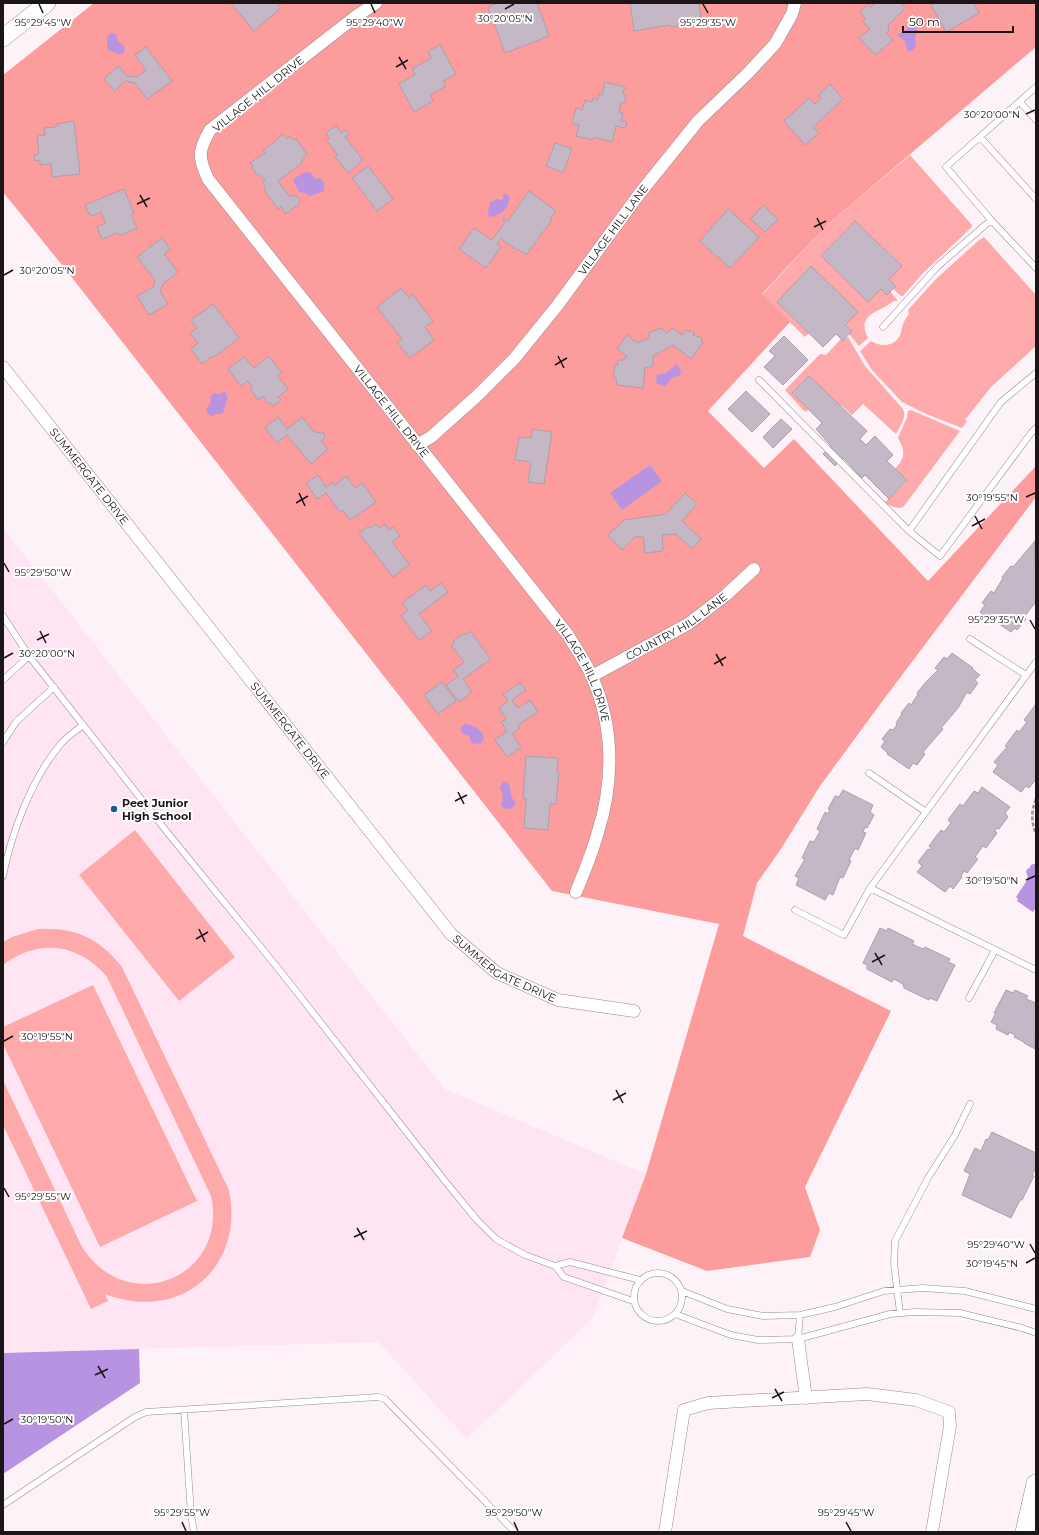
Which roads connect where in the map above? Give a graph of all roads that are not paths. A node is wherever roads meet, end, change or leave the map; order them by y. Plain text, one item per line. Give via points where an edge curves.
1 (47, 3) edge
2 (376, 3) edge
3 (795, 3) edge
4 (3, 38) edge
5 (1036, 87) edge
6 (1020, 102) junction
7 (1036, 120) edge
8 (980, 137) junction
9 (1036, 198) edge
10 (992, 220) junction
11 (1036, 268) edge
12 (883, 327) dead end
13 (3, 367) edge
14 (1036, 373) edge
15 (759, 380) dead end
16 (1036, 428) edge
17 (417, 446) junction
18 (909, 531) junction
19 (754, 569) dead end
20 (3, 616) edge
21 (970, 639) dead end
22 (29, 656) junction
23 (1036, 662) edge
24 (1026, 675) junction
25 (592, 676) junction
26 (3, 680) edge
27 (54, 687) junction
28 (83, 725) junction
29 (3, 742) edge
30 (869, 773) dead end
31 (926, 812) junction
32 (3, 876) edge
33 (870, 888) junction
34 (576, 892) dead end
35 (795, 910) dead end
36 (995, 950) junction
37 (1036, 970) edge
38 (969, 998) dead end
39 (634, 1012) dead end
40 (970, 1104) dead end
41 (554, 1266) junction
42 (640, 1280) junction
43 (897, 1290) junction
44 (682, 1291) junction
45 (633, 1300) junction
46 (1036, 1309) edge
47 (900, 1313) junction
48 (675, 1314) junction
49 (800, 1315) junction
50 (1036, 1333) edge
51 (798, 1339) junction
52 (806, 1398) junction
53 (184, 1410) junction
54 (1036, 1484) edge
55 (3, 1505) edge
56 (194, 1532) edge
57 (515, 1532) edge
58 (665, 1532) edge
59 (932, 1532) edge
60 (1025, 1532) edge

1 - 4 main road
2 - 17 street, VILLAGE HILL DRIVE via 354,17 210,130 201,145 200,162 208,179
3 - 17 street, VILLAGE HILL LANE via 792,14 775,44 698,121 514,359 431,437
5 - 6 lane
6 - 7 lane
6 - 8 lane
8 - 9 lane
8 - 10 lane via 946,167
10 - 11 lane
10 - 12 lane via 938,266
13 - 39 street, SUMMERGATE DRIVE via 451,934 497,973 558,1000
14 - 18 lane via 1001,402
15 - 18 lane
16 - 18 lane via 940,556
17 - 25 street, VILLAGE HILL DRIVE via 568,635
19 - 25 street, COUNTRY HILL LANE via 726,595 688,624
20 - 22 lane
21 - 24 lane
22 - 26 lane
22 - 27 lane
23 - 24 lane
24 - 31 lane
25 - 34 street, VILLAGE HILL DRIVE via 602,706 608,737 610,769 598,833
27 - 28 lane
27 - 29 lane via 16,722
28 - 32 lane via 60,744 44,768 22,811 7,854
28 - 41 lane via 477,1220 496,1239 524,1255
30 - 31 lane
31 - 33 lane
33 - 35 lane via 844,935
33 - 36 lane
36 - 37 lane
36 - 38 lane
40 - 43 lane via 895,1241
41 - 42 lane via 570,1262
41 - 45 lane via 564,1277
42 - 44 lane via 647,1274 664,1273 678,1283
42 - 45 lane via 635,1286
43 - 46 lane via 923,1288 965,1292
43 - 47 lane
43 - 49 lane via 884,1291
44 - 48 lane via 680,1308
44 - 49 lane via 728,1309 763,1316
45 - 48 lane via 637,1311 645,1318 655,1321 666,1320
47 - 50 lane via 960,1314
47 - 51 lane
48 - 51 lane via 731,1335 758,1340
49 - 51 lane
51 - 52 street
52 - 58 street via 708,1403 684,1410
52 - 59 street via 867,1394 916,1400 949,1412 950,1426
53 - 55 lane via 146,1412 135,1417
53 - 56 lane
53 - 57 lane via 378,1396 385,1399
54 - 60 main road

